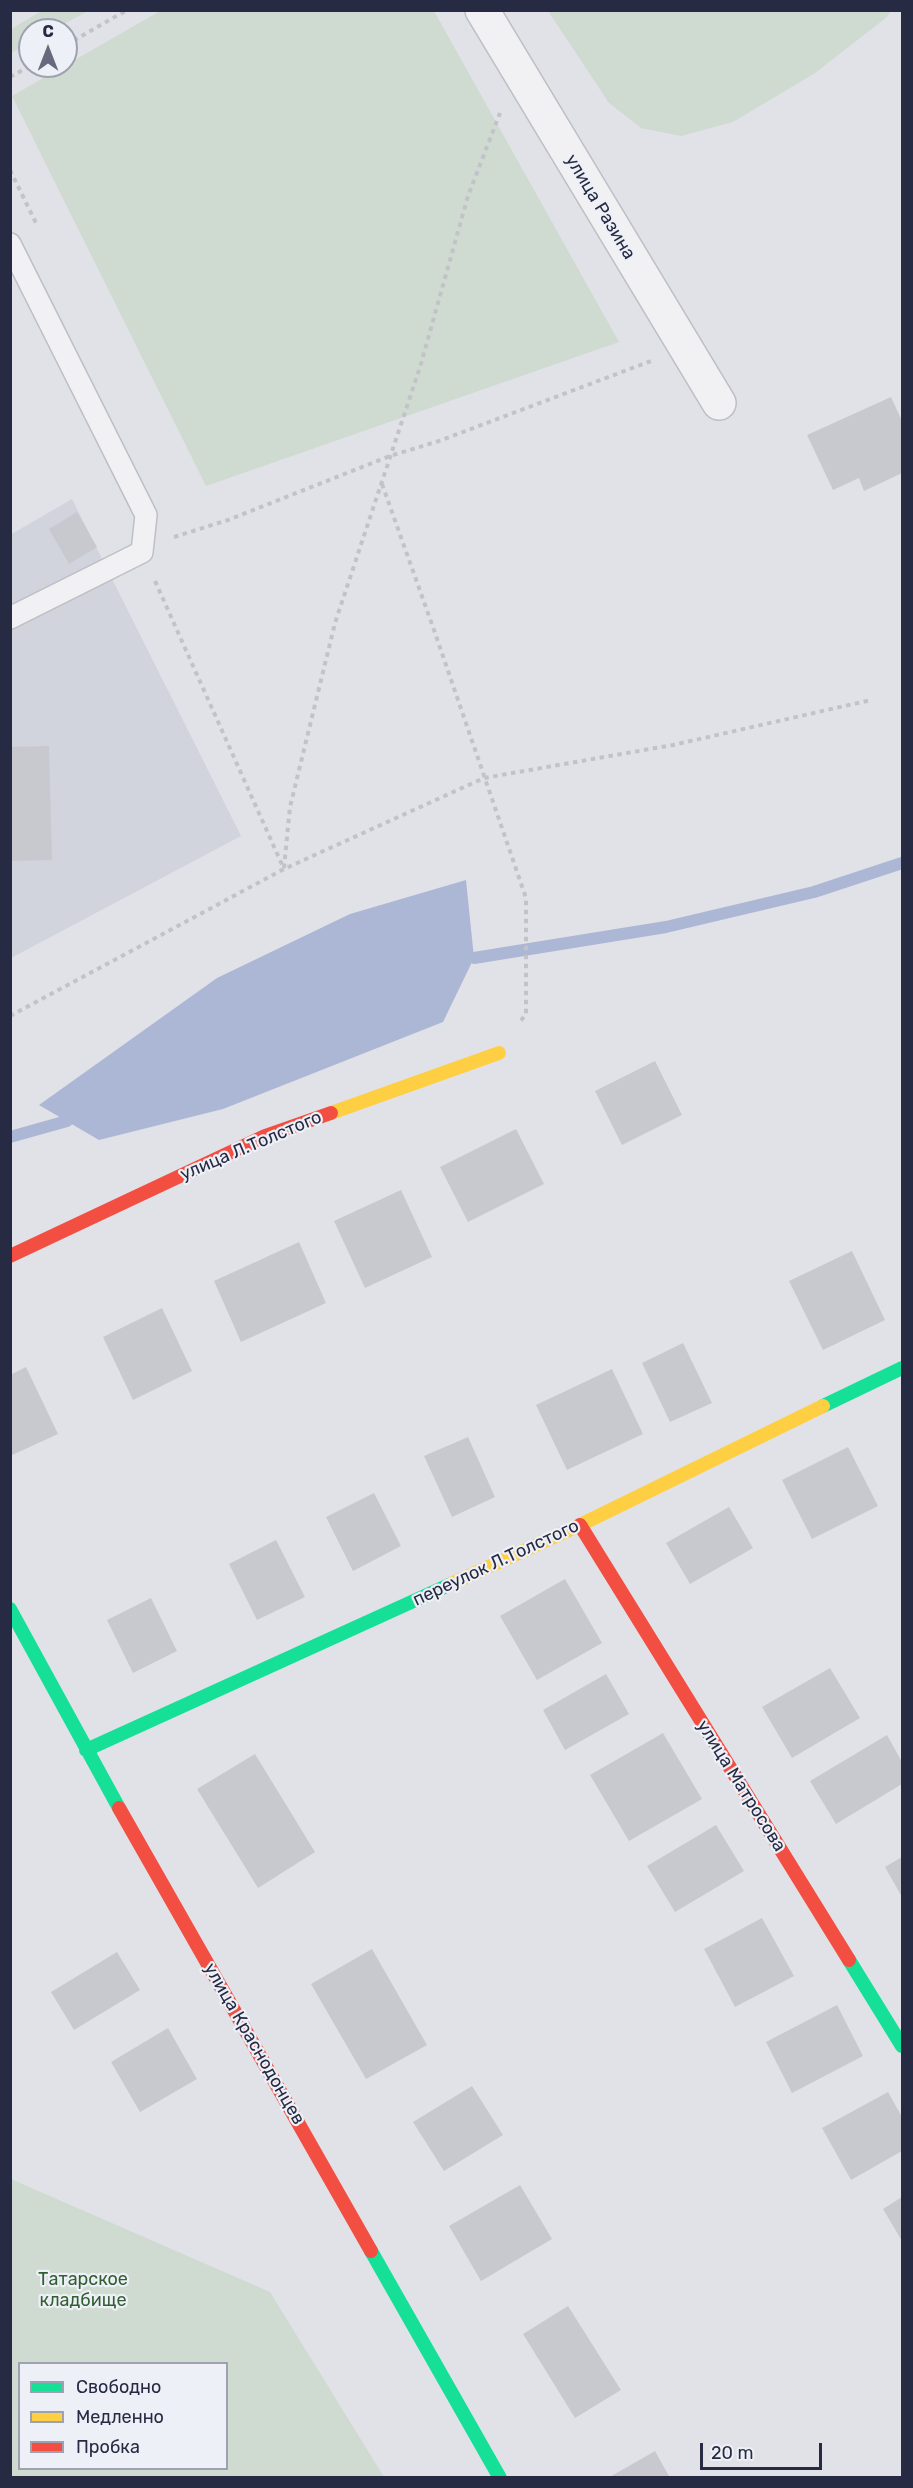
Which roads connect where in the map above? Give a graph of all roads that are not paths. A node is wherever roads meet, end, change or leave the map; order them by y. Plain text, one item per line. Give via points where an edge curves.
1 (482, 10) edge
2 (10, 244) edge
3 (719, 403) dead end
4 (10, 618) edge
5 (499, 1053) road end
6 (10, 1256) edge
7 (903, 1368) edge
8 (580, 1525) junction
9 (10, 1609) edge
10 (86, 1750) junction
11 (903, 2046) edge
12 (500, 2478) edge

1 - 3 street, улица Разина
2 - 4 lane via 146,515 142,552
5 - 6 street, улица Л.Толстого via 265,1136
7 - 8 street, переулок Л.Толстого
8 - 10 street, переулок Л.Толстого
8 - 11 street, улица Матросова
9 - 10 street, улица Краснодонцев
10 - 12 street, улица Краснодонцев

